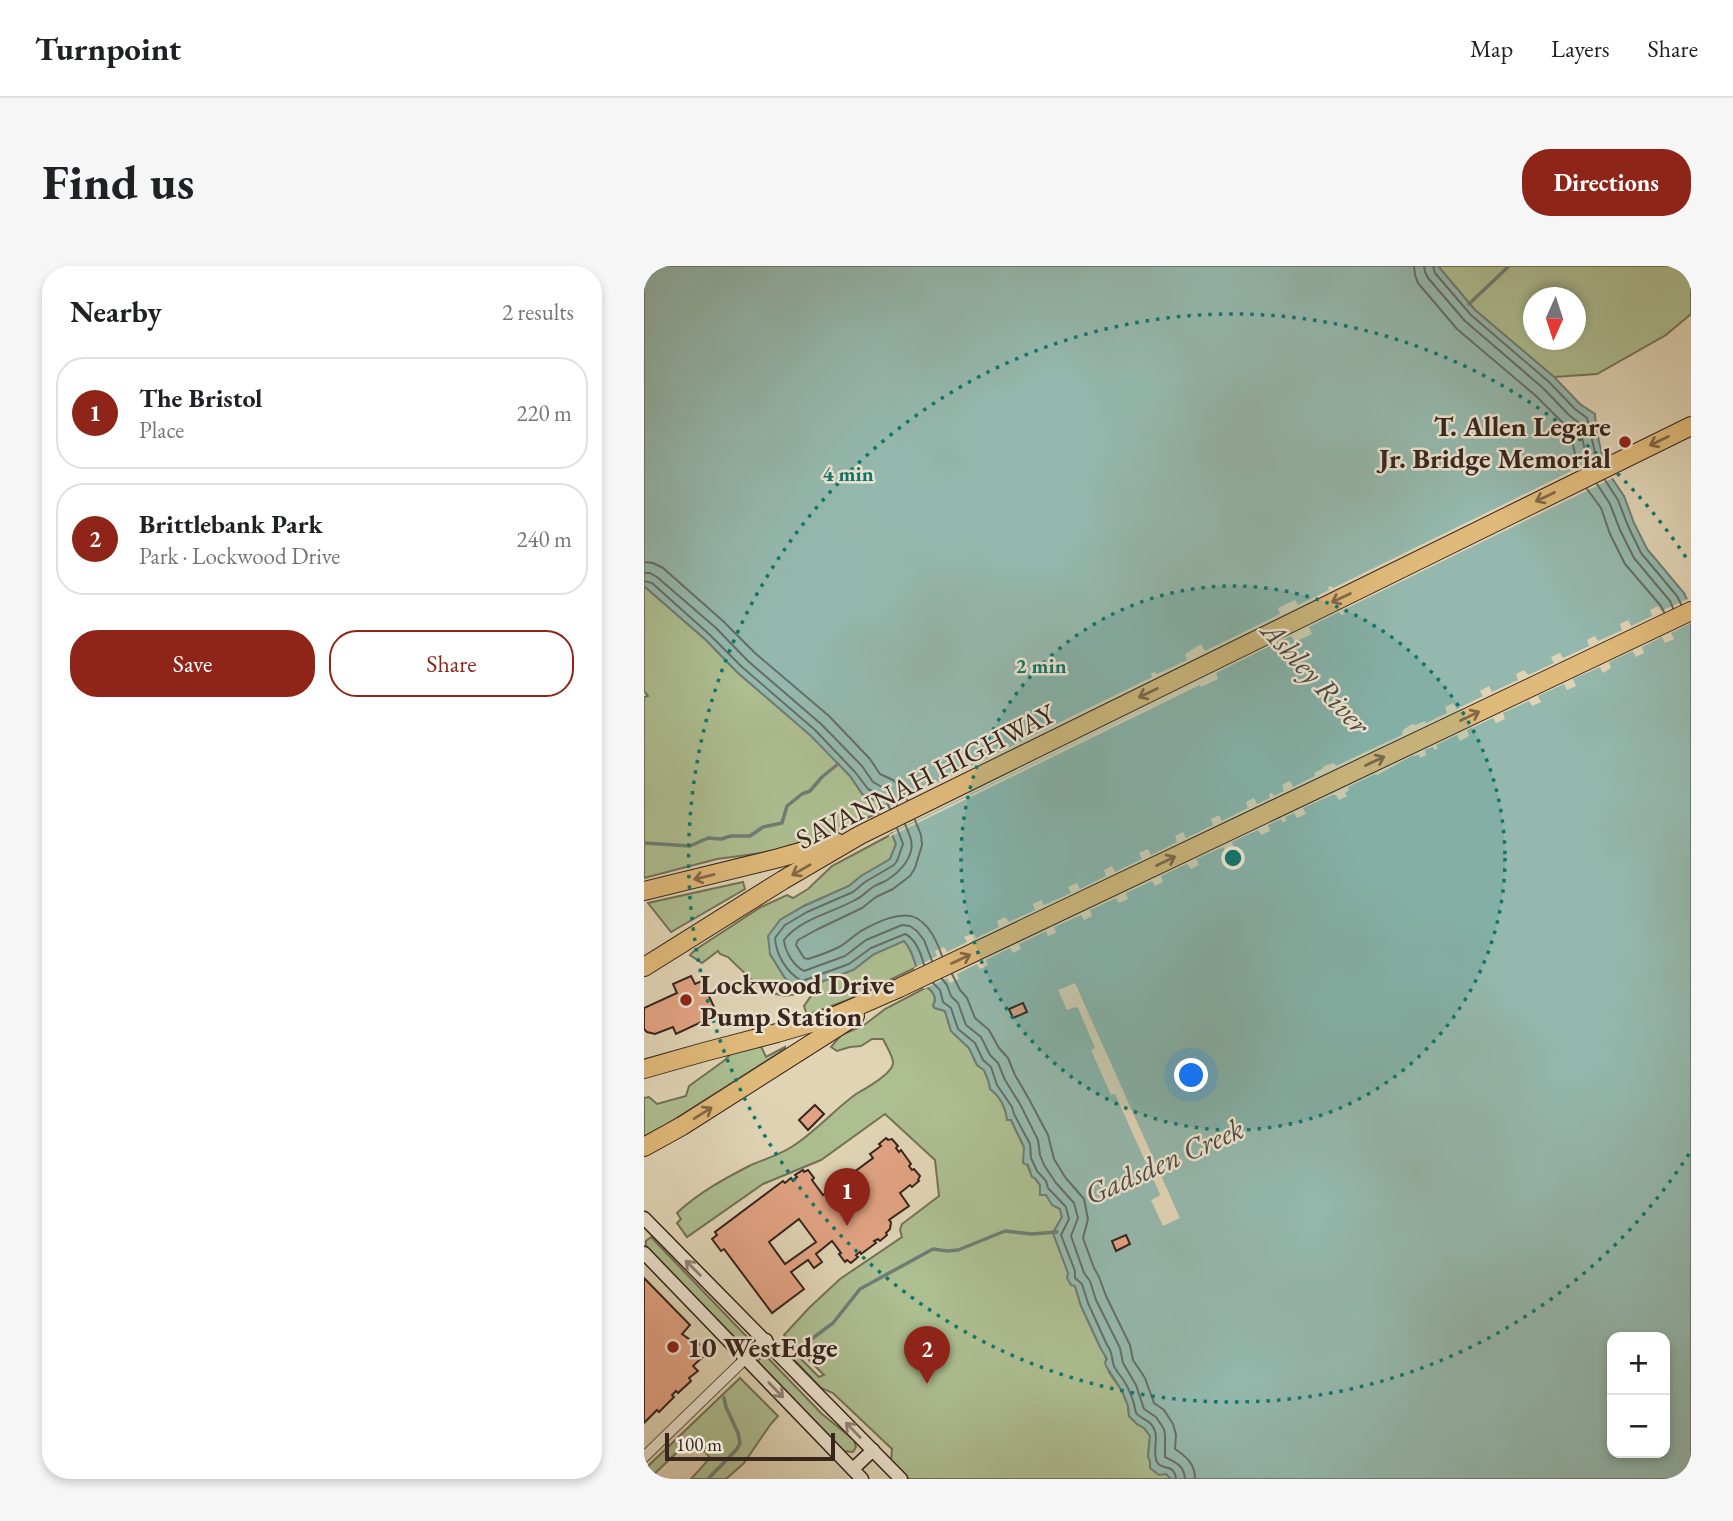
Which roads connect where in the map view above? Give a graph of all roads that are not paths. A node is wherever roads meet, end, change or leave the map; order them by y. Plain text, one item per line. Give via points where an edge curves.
1 (1691, 426) edge
2 (1691, 611) edge
3 (864, 833) junction
4 (644, 891) edge
5 (644, 967) edge
6 (899, 988) junction
7 (644, 1069) edge
8 (644, 1147) edge
9 (646, 1223) edge
10 (644, 1253) edge
11 (765, 1340) junction
12 (745, 1359) junction
13 (873, 1450) junction
14 (644, 1457) edge
15 (858, 1474) edge
16 (901, 1479) edge

1 -> 3 highway, SAVANNAH HIGHWAY
6 -> 2 highway
3 -> 4 highway
3 -> 5 highway, SAVANNAH HIGHWAY
6 - 7 highway via 835,1016
8 -> 6 highway
11 -> 9 main road
10 - 12 main road
11 - 12 main road
13 -> 11 main road
12 - 14 street
12 -> 15 main road
13 - 15 main road
13 - 16 main road

